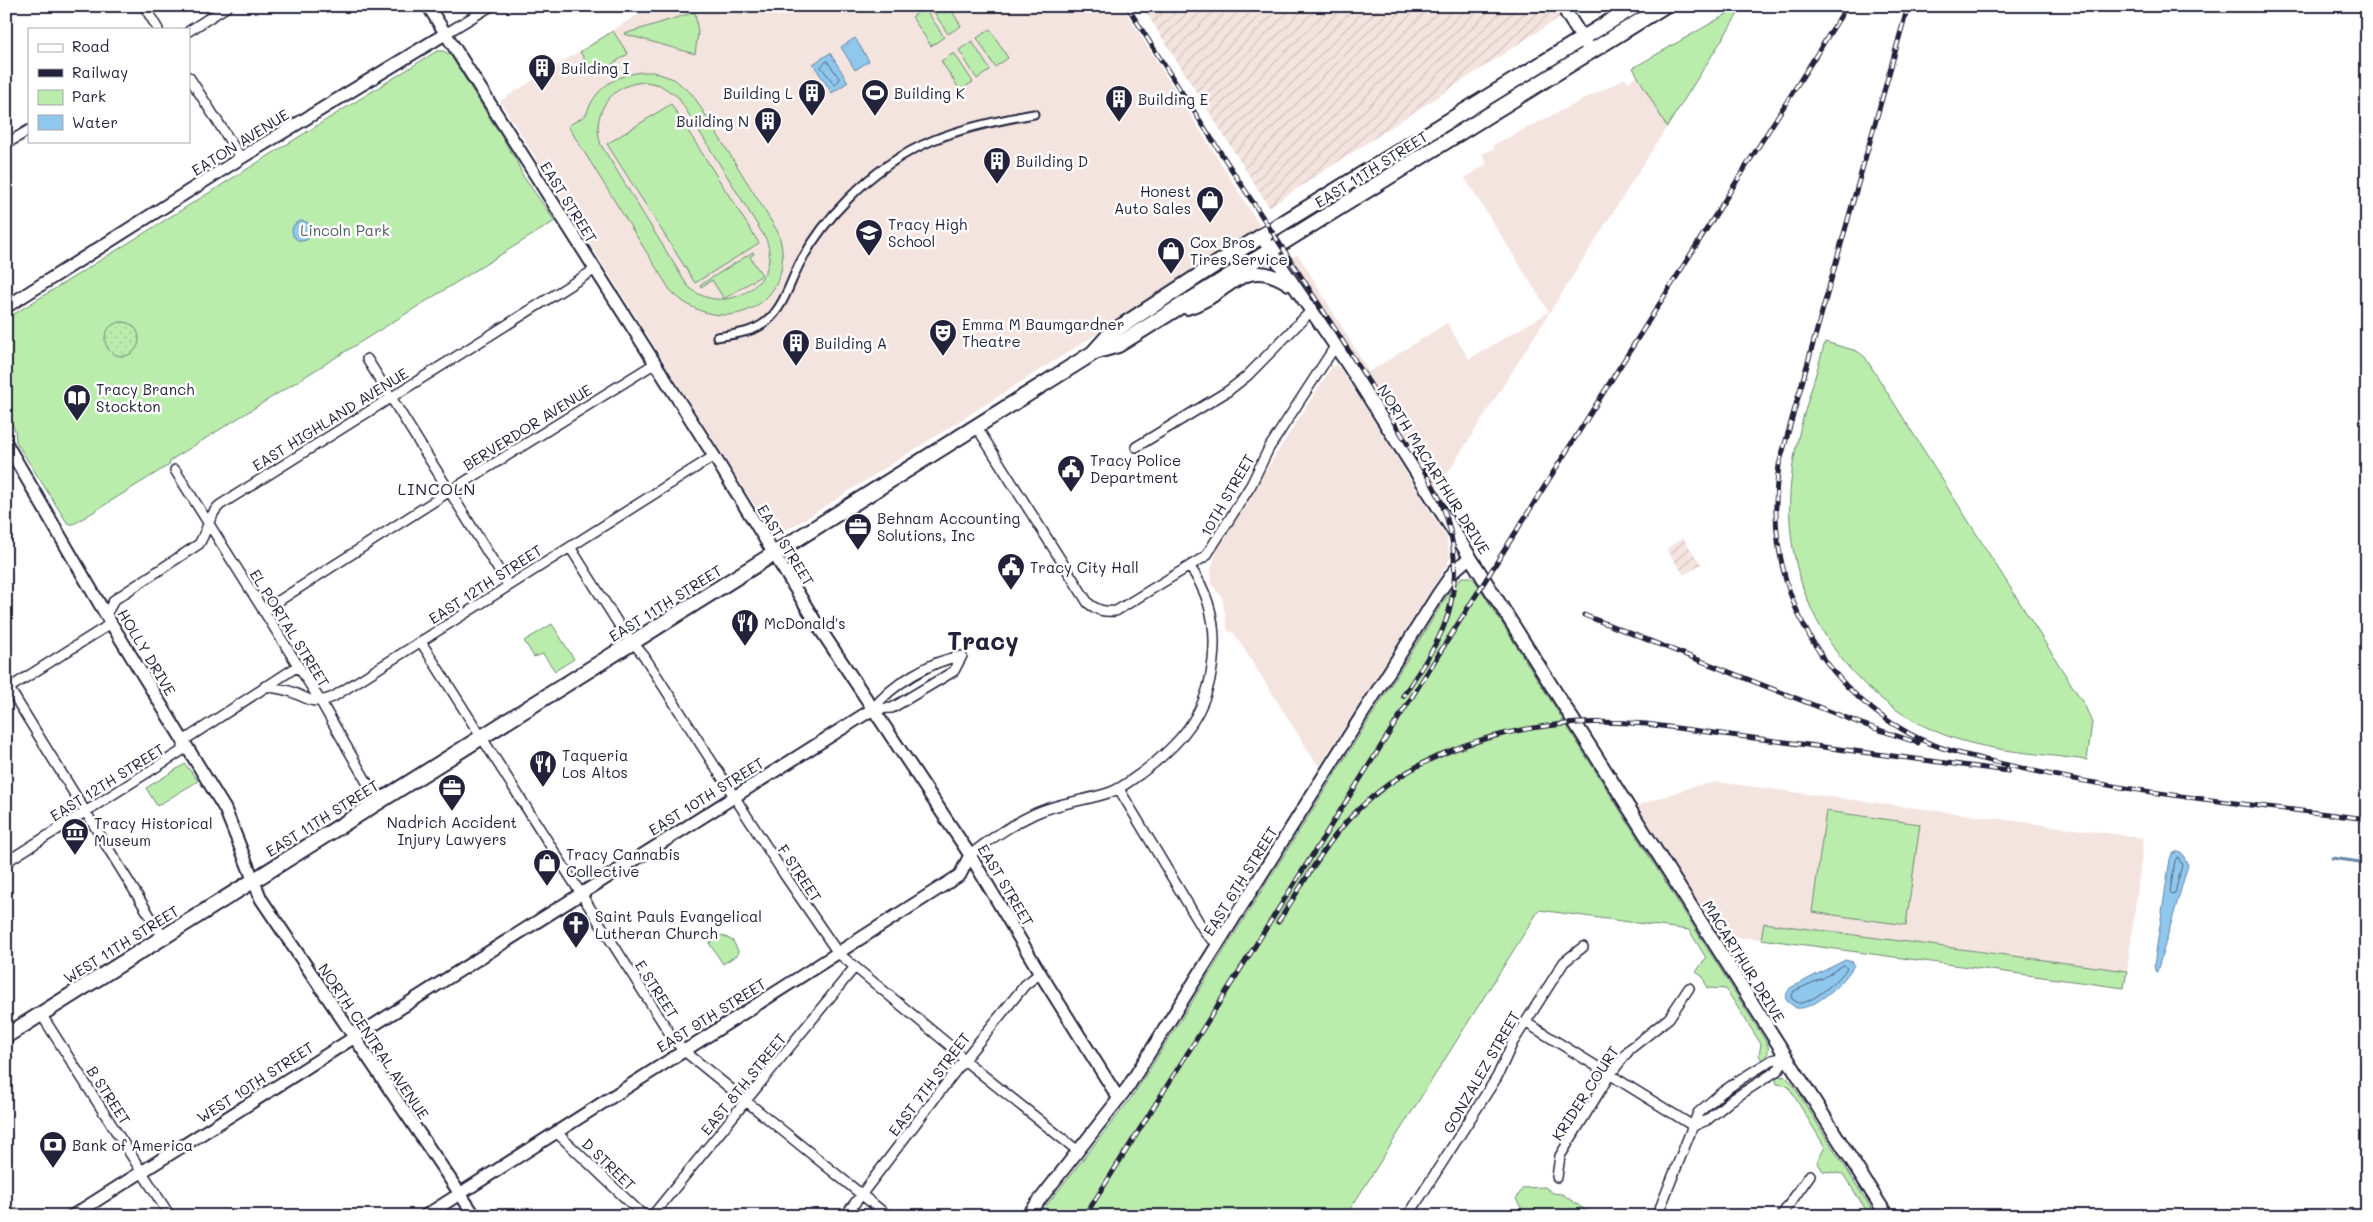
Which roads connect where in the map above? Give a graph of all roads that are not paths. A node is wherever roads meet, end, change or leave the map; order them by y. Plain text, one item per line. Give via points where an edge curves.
1 (144, 6) edge
2 (228, 6) edge
3 (428, 6) edge
4 (491, 6) edge
5 (1566, 6) edge
6 (1635, 6) edge
7 (1664, 6) edge
8 (157, 28) edge
9 (190, 30) edge
10 (445, 34) junction
11 (1582, 38) junction
12 (1591, 52) junction
13 (190, 79) edge
14 (1034, 114) dead end
15 (28, 131) edge
16 (6, 144) edge
17 (241, 158) junction
18 (1261, 235) junction
19 (1271, 250) junction
20 (594, 270) junction
21 (1294, 287) junction
22 (6, 307) edge
23 (1311, 311) junction
24 (1167, 313) junction
25 (717, 337) dead end
26 (1336, 345) junction
27 (1093, 352) junction
28 (367, 359) dead end
29 (654, 364) junction
30 (391, 398) junction
31 (976, 426) junction
32 (6, 443) edge
33 (1136, 447) dead end
34 (714, 456) junction
35 (174, 470) dead end
36 (450, 491) junction
37 (209, 524) junction
38 (570, 547) junction
39 (774, 554) junction
40 (1470, 557) junction
41 (1190, 567) junction
42 (508, 585) junction
43 (263, 611) junction
44 (106, 614) junction
45 (421, 642) junction
46 (633, 642) junction
47 (298, 666) junction
48 (265, 686) junction
49 (8, 689) edge
50 (321, 702) junction
51 (873, 709) junction
52 (1575, 723) joint
53 (481, 737) junction
54 (183, 741) junction
55 (1118, 789) junction
56 (733, 796) junction
57 (383, 799) junction
58 (85, 812) junction
59 (970, 855) junction
60 (6, 862) edge
61 (253, 880) junction
62 (580, 893) junction
63 (163, 937) junction
64 (1218, 944) junction
65 (1583, 947) dead end
66 (838, 953) junction
67 (854, 968) junction
68 (1040, 973) junction
69 (1689, 988) dead end
70 (41, 1014) junction
71 (1525, 1022) junction
72 (6, 1036) edge
73 (353, 1037) junction
74 (682, 1050) junction
75 (1786, 1057) junction
76 (964, 1060) junction
77 (1609, 1076) junction
78 (1119, 1099) junction
79 (746, 1101) junction
80 (1694, 1126) junction
81 (556, 1132) junction
82 (1078, 1151) junction
83 (142, 1172) junction
84 (1810, 1175) dead end
85 (1557, 1177) dead end
86 (460, 1193) junction
87 (863, 1194) junction
88 (72, 1216) edge
89 (170, 1216) edge
90 (425, 1216) edge
91 (475, 1216) edge
92 (644, 1216) edge
93 (652, 1216) edge
94 (845, 1216) edge
95 (888, 1216) edge
96 (1027, 1216) edge
97 (1408, 1216) edge
98 (1657, 1216) edge
99 (1781, 1216) edge
100 (1887, 1216) edge

1 - 8 street
2 - 9 street
3 - 10 street, EAST STREET
4 - 10 street, EATON AVENUE
5 - 11 main road via 1567,14
6 - 11 main road, EAST 11TH STREET
7 - 12 main road, EAST 11TH STREET
10 - 17 street, EATON AVENUE
10 - 20 street, EAST STREET
11 - 12 main road
11 - 18 main road, EAST 11TH STREET
12 - 19 main road, EAST 11TH STREET
13 - 17 street
14 - 25 street via 976,124 951,132 890,164 856,191 826,224 807,251 781,306 767,322 750,330
15 - 16 street
17 - 22 street, EATON AVENUE
18 - 19 main road, NORTH MACARTHUR DRIVE
18 - 27 main road, EAST 11TH STREET via 1111,333
19 - 21 main road, NORTH MACARTHUR DRIVE
19 - 24 main road, EAST 11TH STREET
20 - 29 street, EAST STREET
20 - 30 street, EAST HIGHLAND AVENUE
21 - 23 main road, NORTH MACARTHUR DRIVE
21 - 24 main road via 1277,276 1252,272 1194,306
23 - 26 main road, NORTH MACARTHUR DRIVE
23 - 33 street via 1228,391
24 - 27 main road, EAST 11TH STREET via 1118,345
26 - 40 main road, NORTH MACARTHUR DRIVE
26 - 41 street, 10TH STREET via 1269,448 1214,546
27 - 31 main road, EAST 11TH STREET
28 - 30 street
29 - 34 street, EAST STREET
29 - 36 street, BERVERDOR AVENUE
30 - 36 street
30 - 37 street, EAST HIGHLAND AVENUE via 214,509
31 - 39 main road, EAST 11TH STREET
31 - 41 street, 10TH STREET via 1080,591 1096,610 1116,611
32 - 44 street, HOLLY DRIVE
34 - 38 street, EAST 12TH STREET
34 - 39 street, EAST STREET
35 - 37 street, EL PORTAL STREET
36 - 42 street
36 - 43 street, BERVERDOR AVENUE
37 - 43 street, EL PORTAL STREET
37 - 44 street, EAST HIGHLAND AVENUE via 199,544 119,595
38 - 42 street, EAST 12TH STREET
38 - 46 street, F STREET
39 - 46 main road, EAST 11TH STREET
39 - 51 street, EAST STREET
40 - 52 main road, NORTH MACARTHUR DRIVE
40 - 64 street, EAST 6TH STREET via 1449,578
41 - 55 street via 1200,581 1212,610 1216,640 1212,672 1203,703 1192,725 1177,743
42 - 45 street, EAST 12TH STREET
43 - 47 street, EL PORTAL STREET
44 - 49 street, EAST HIGHLAND AVENUE via 110,623 104,628
44 - 54 street, HOLLY DRIVE
45 - 50 street, EAST 12TH STREET
45 - 53 street, E STREET
46 - 53 main road, EAST 11TH STREET
46 - 56 street, F STREET
47 - 48 street, EAST 12TH STREET
47 - 50 street, EL PORTAL STREET
48 - 50 street
48 - 54 street, EAST 12TH STREET
49 - 58 street
50 - 57 street, EL PORTAL STREET via 370,786
51 - 51 street, EAST 10TH STREET via 892,708 954,671 962,656 946,658 902,684 883,696
51 - 56 street, EAST 10TH STREET
51 - 59 street, EAST STREET
52 - 75 main road, MACARTHUR DRIVE
53 - 57 main road, EAST 11TH STREET
53 - 62 street, E STREET
54 - 58 street, EAST 12TH STREET via 183,750
54 - 61 street, HOLLY DRIVE via 225,809
55 - 59 street via 1035,814 992,838
55 - 64 street via 1200,925
56 - 62 street, EAST 10TH STREET
56 - 66 street, F STREET
57 - 61 main road, EAST 11TH STREET
58 - 60 street, EAST 12TH STREET
58 - 63 street
59 - 66 street, EAST 9TH STREET via 960,875
59 - 68 street, EAST STREET
61 - 63 main road, WEST 11TH STREET
61 - 73 street, NORTH CENTRAL AVENUE via 261,899
62 - 73 street, EAST 10TH STREET
62 - 74 street, E STREET
63 - 70 main road, WEST 11TH STREET
64 - 78 street, EAST 6TH STREET
65 - 71 street, GONZALEZ STREET via 1564,962
66 - 67 street, F STREET
66 - 74 street, EAST 9TH STREET
67 - 76 street, F STREET via 954,1048
67 - 79 street, EAST 8TH STREET
68 - 76 street, EAST 7TH STREET via 1025,985
68 - 78 street, EAST STREET
69 - 77 street, KRIDER COURT via 1669,1018 1630,1049
70 - 72 main road, WEST 11TH STREET
70 - 83 street, B STREET
71 - 77 street
71 - 97 street, GONZALEZ STREET via 1512,1042 1497,1077
73 - 83 street, WEST 10TH STREET
73 - 86 street, NORTH CENTRAL AVENUE
74 - 79 street, E STREET
74 - 81 street, EAST 9TH STREET
75 - 80 street via 1778,1070
75 - 100 main road, MACARTHUR DRIVE
76 - 82 street, F STREET
76 - 87 street, EAST 7TH STREET
77 - 80 street
77 - 85 street, KRIDER COURT via 1560,1156
78 - 82 street, EAST 6TH STREET
79 - 87 street, E STREET
79 - 93 street, EAST 8TH STREET
80 - 98 street
81 - 86 street, EAST 9TH STREET
81 - 92 street, D STREET
82 - 96 street, EAST 6TH STREET
83 - 88 street, WEST 10TH STREET
83 - 89 street, B STREET
84 - 99 street
86 - 90 street, EAST 9TH STREET
86 - 91 street, NORTH CENTRAL AVENUE
87 - 94 street, EAST 7TH STREET
87 - 95 street, E STREET

